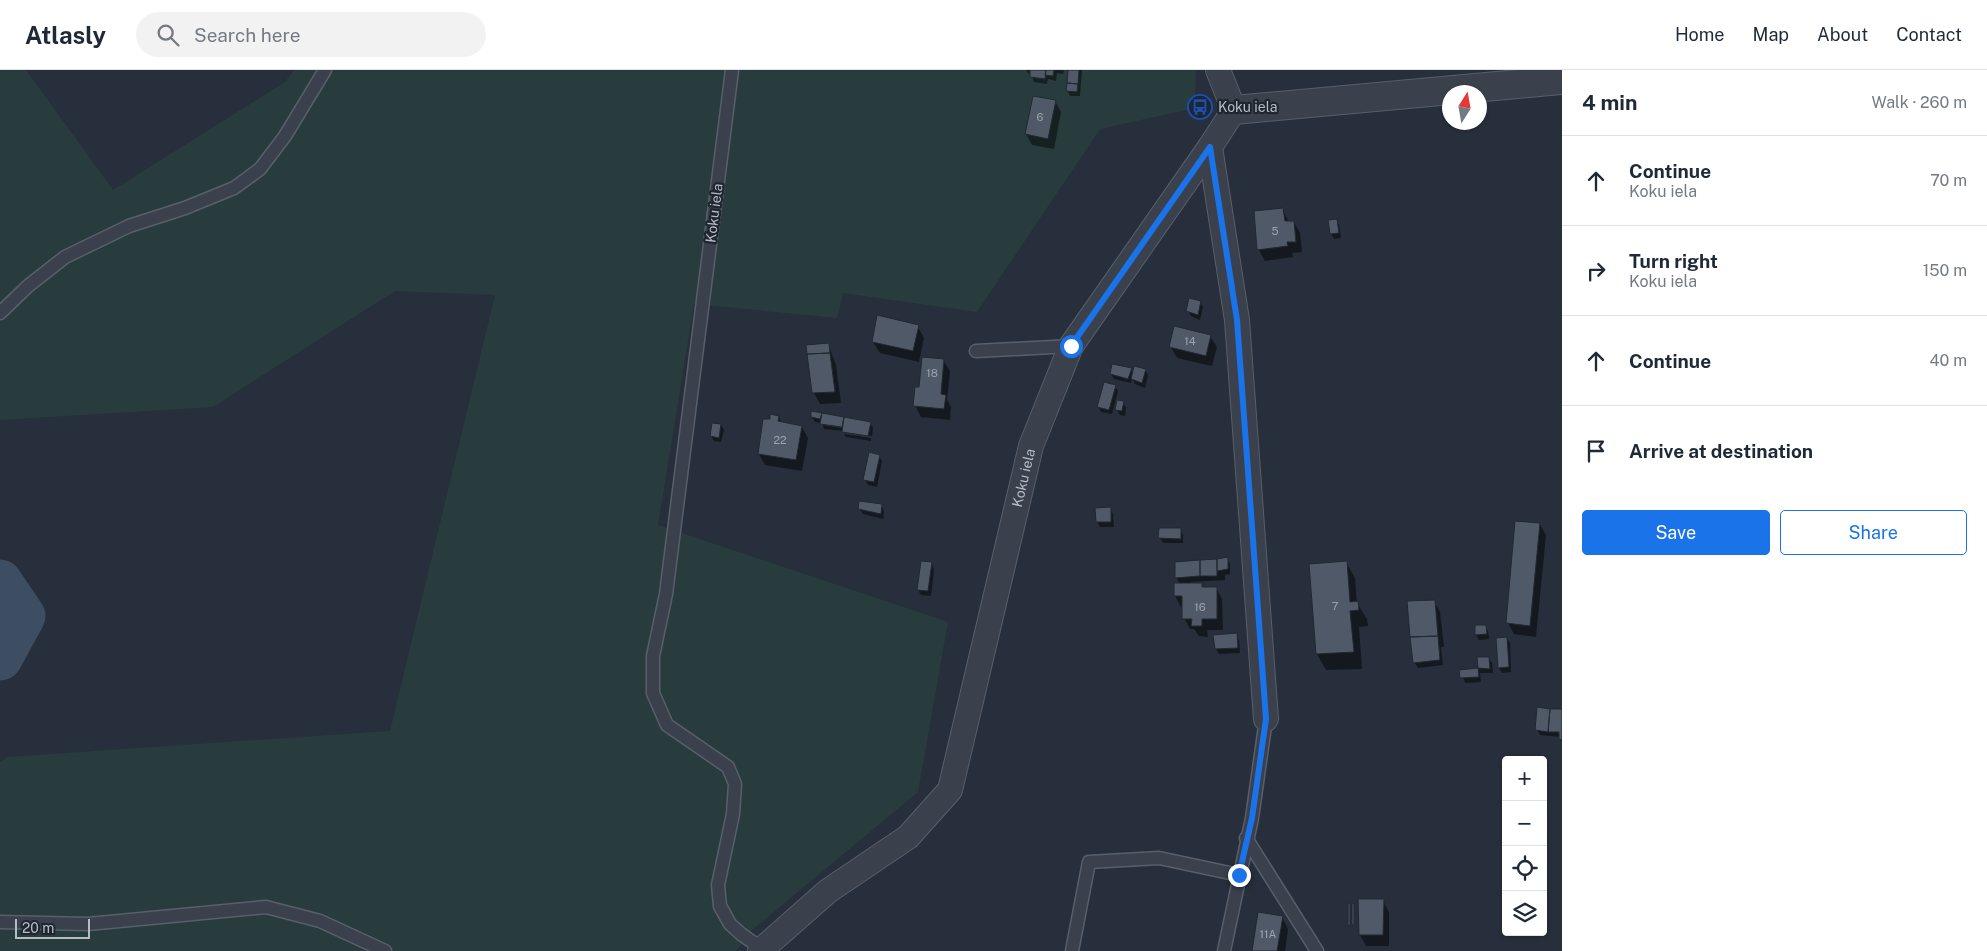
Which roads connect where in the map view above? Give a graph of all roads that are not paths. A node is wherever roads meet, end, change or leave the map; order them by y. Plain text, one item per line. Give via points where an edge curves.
1 (325, 70) edge
2 (732, 70) edge
3 (1218, 70) edge
4 (1562, 80) edge
5 (1234, 110) junction
6 (1210, 147) junction
7 (0, 313) edge
8 (1071, 346) junction
9 (976, 351) dead end
10 (1266, 719) joint
11 (1246, 838) junction
12 (1239, 875) junction
13 (0, 922) edge
14 (761, 949) edge
15 (385, 951) edge
16 (1072, 951) edge
17 (1224, 951) edge
18 (1317, 951) edge

1 - 7 lane via 285,136 260,169 234,188 128,226 65,256
2 - 14 lane, Koku iela via 666,594 652,656 653,693 667,725 728,767 732,775 735,784 733,814 718,885 720,906 730,924
3 - 5 street
4 - 5 street
5 - 6 street, Koku iela
6 - 8 street, Koku iela
6 - 10 street via 1237,320
8 - 9 lane
8 - 14 street, Koku iela via 1030,446 950,790 908,837 828,891
10 - 11 lane via 1252,818
11 - 12 lane
11 - 18 lane
12 - 16 lane via 1159,858 1089,862
12 - 17 lane
13 - 15 lane via 88,924 266,907 320,921

